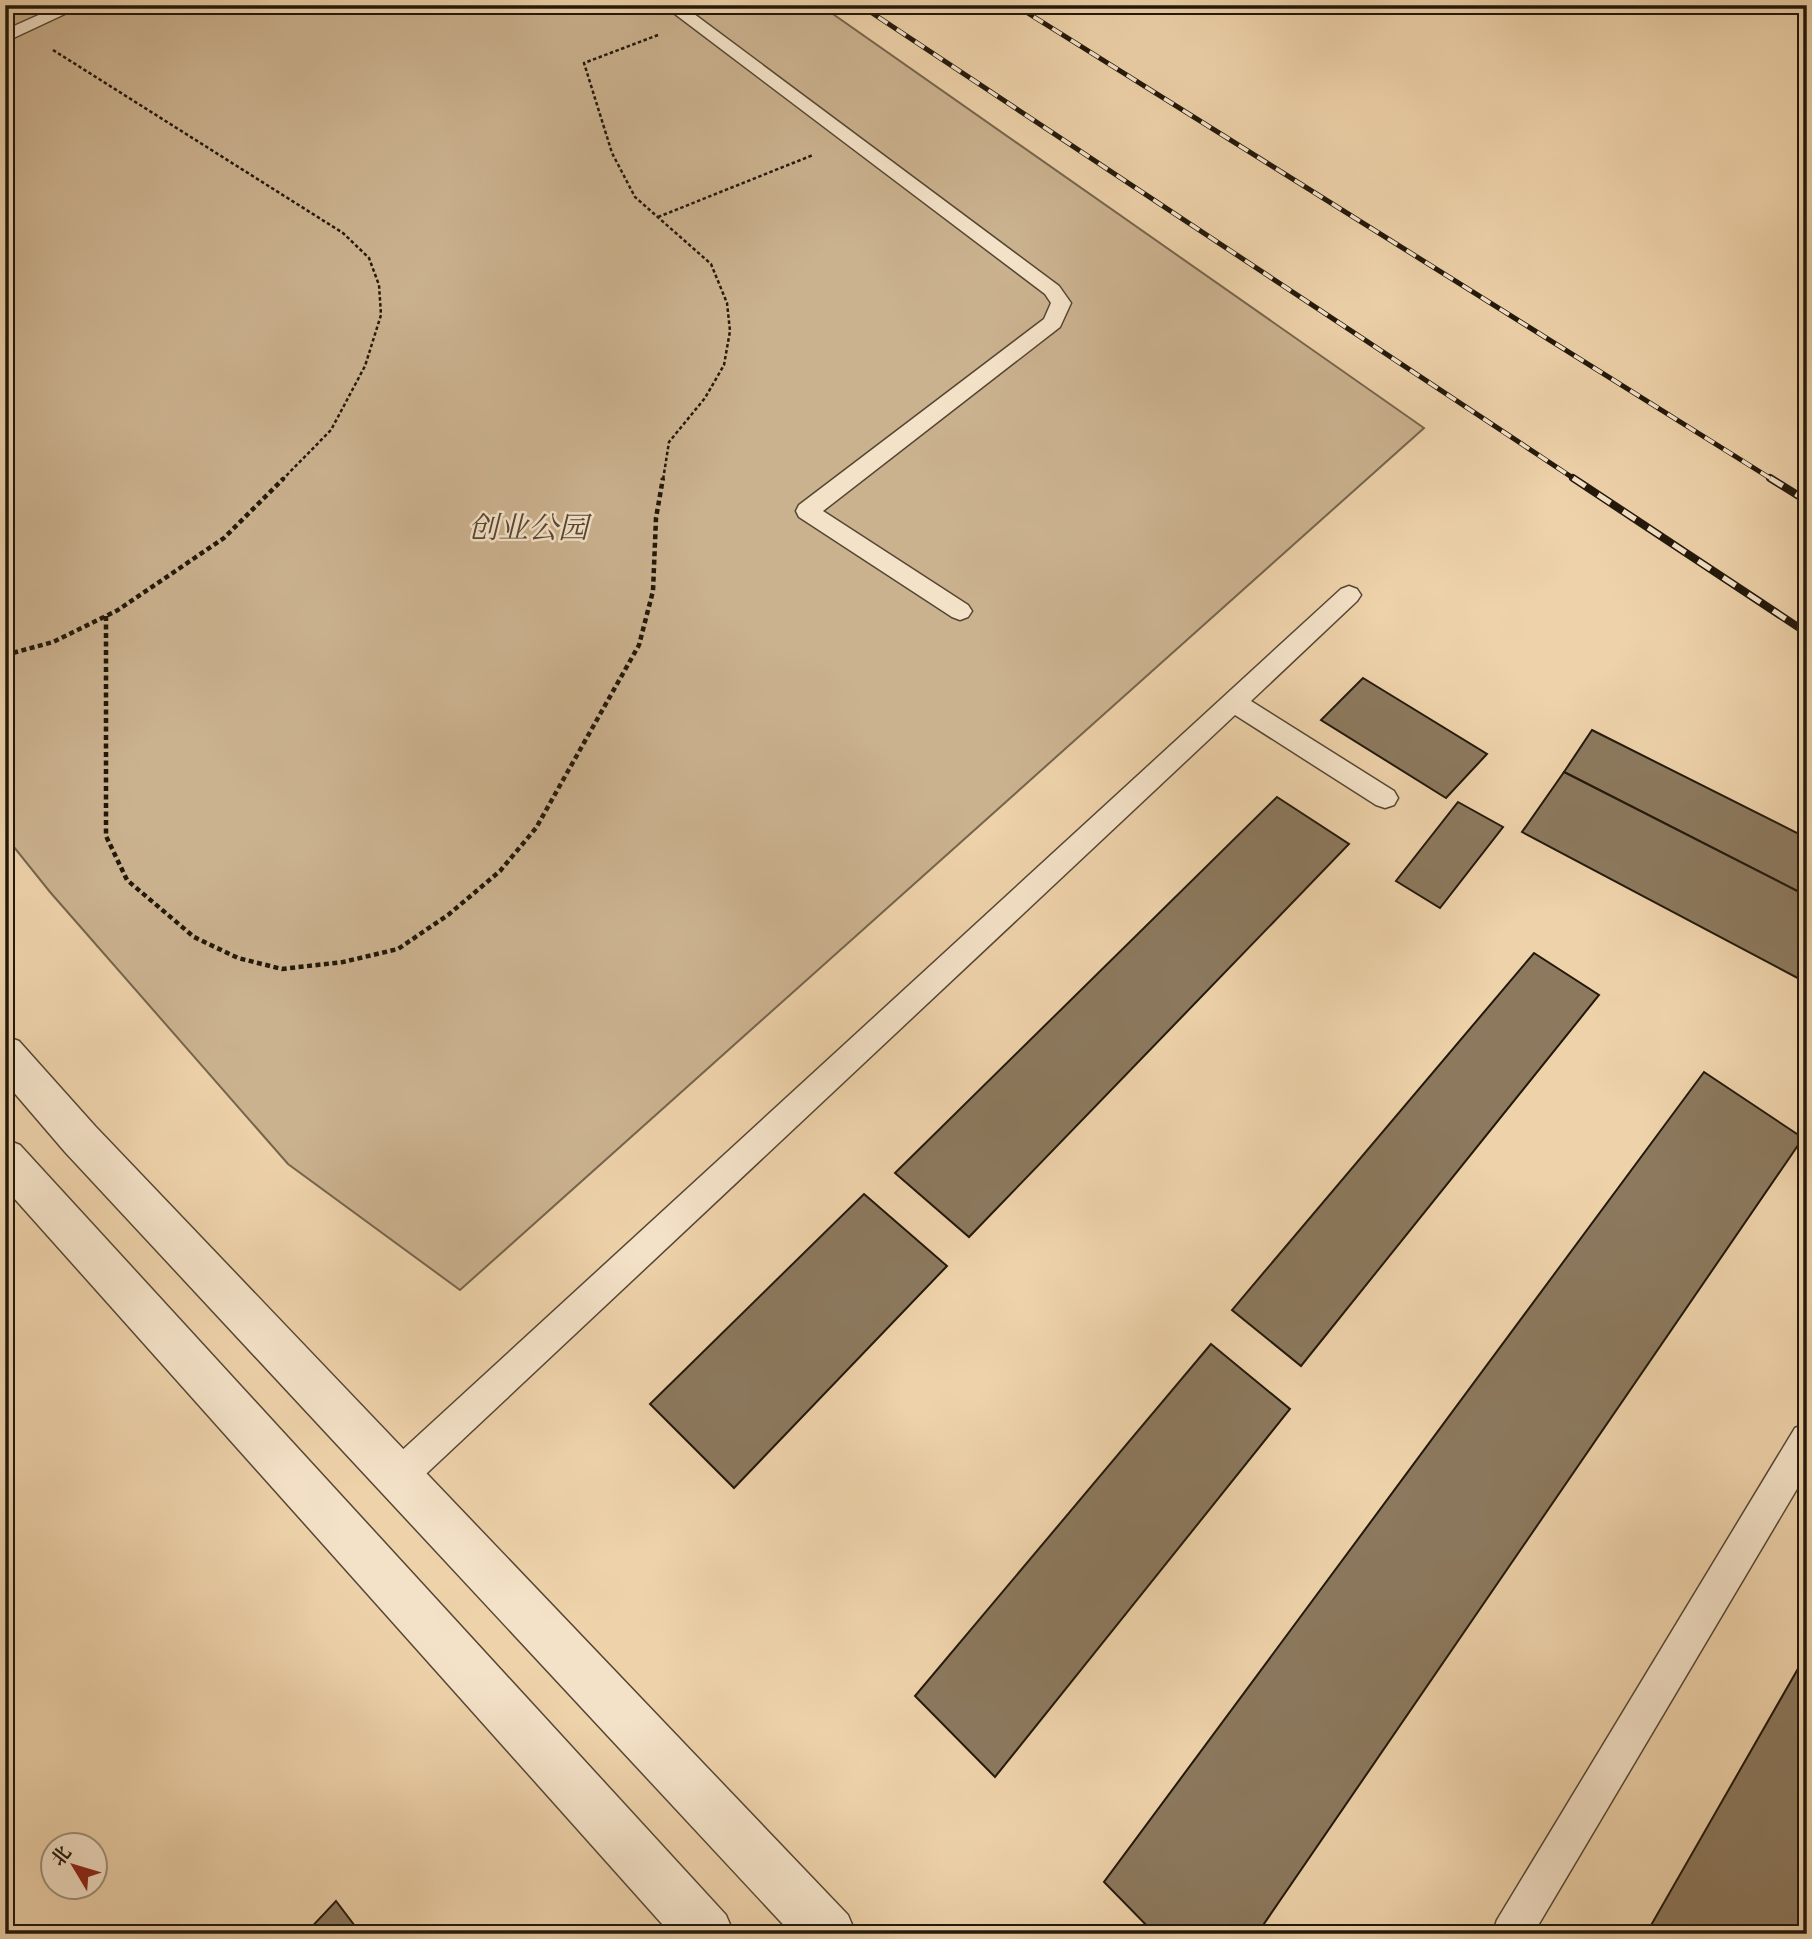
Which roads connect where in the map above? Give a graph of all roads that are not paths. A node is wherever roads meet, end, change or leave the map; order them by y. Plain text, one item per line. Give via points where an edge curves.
1 (76, 5) edge
2 (671, 5) edge
3 (13, 33) edge
4 (1349, 595) dead end
5 (960, 611) dead end
6 (1234, 702) junction
7 (1385, 798) dead end
8 (5, 1054) edge
9 (5, 1158) edge
10 (1807, 1440) edge
11 (399, 1476) junction
12 (708, 1934) edge
13 (829, 1934) edge
14 (1511, 1934) edge

1 - 3 lane
2 - 5 lane via 1052,290 1061,303 1053,322 807,511
4 - 6 lane
6 - 7 lane
6 - 11 lane
8 - 11 street
9 - 12 street
10 - 14 lane
11 - 13 street

